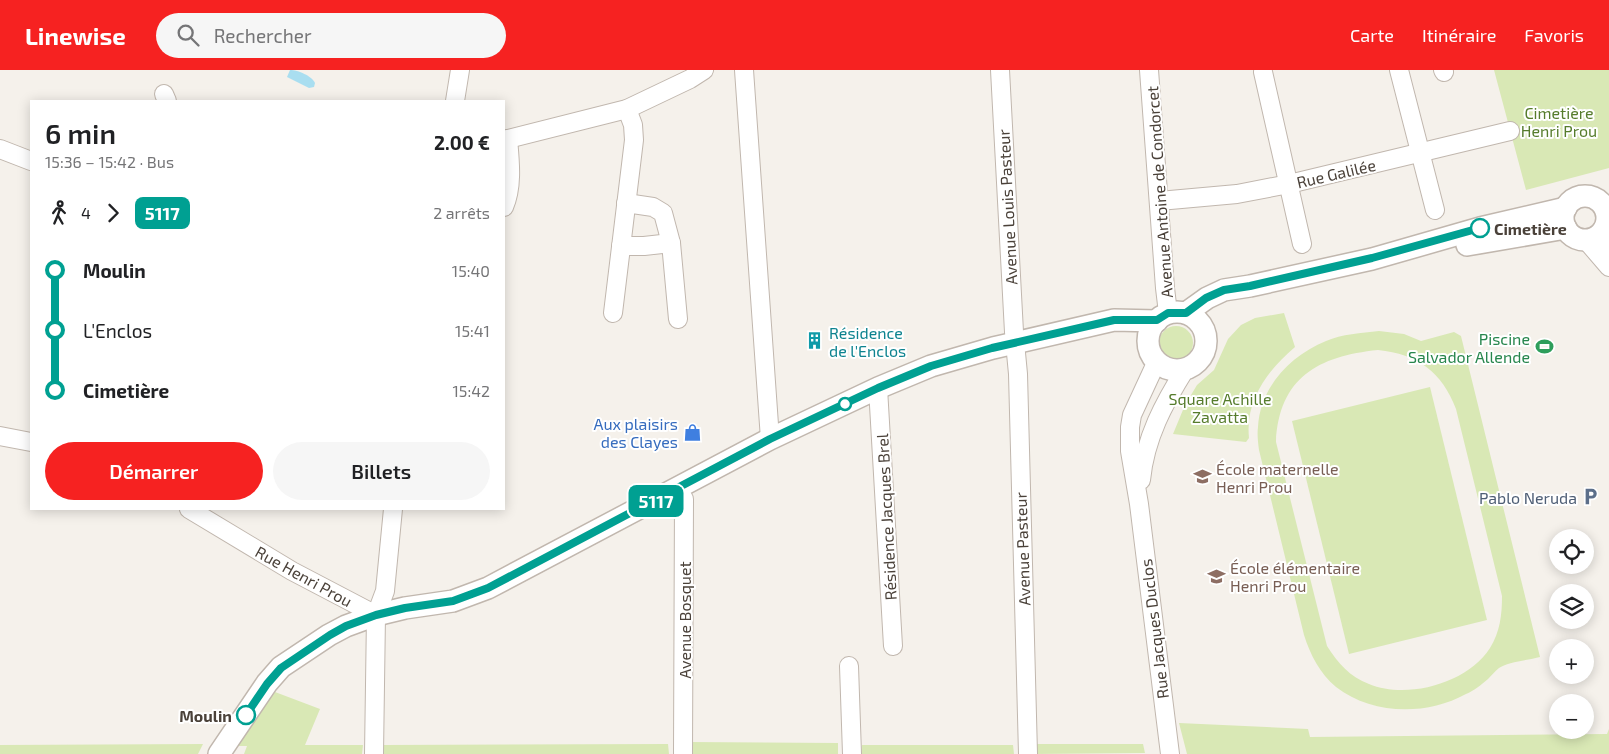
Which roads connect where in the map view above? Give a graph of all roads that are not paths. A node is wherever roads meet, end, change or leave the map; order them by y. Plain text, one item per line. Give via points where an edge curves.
1 (460, 70) edge
2 (744, 70) edge
3 (1000, 70) edge
4 (1149, 70) edge
5 (1399, 70) edge
6 (1263, 72) dead end
7 (694, 73) edge
8 (455, 100) edge
9 (627, 109) junction
10 (1510, 131) dead end
11 (506, 139) edge
12 (0, 149) edge
13 (1420, 153) junction
14 (30, 161) edge
15 (1289, 184) junction
16 (1602, 198) edge
17 (1159, 200) junction
18 (626, 203) junction
19 (505, 205) edge
20 (1435, 210) dead end
21 (1566, 218) junction
22 (1601, 227) edge
23 (671, 243) junction
24 (1302, 244) dead end
25 (621, 246) junction
26 (1609, 257) edge
27 (1609, 267) edge
28 (1250, 286) junction
29 (613, 314) dead end
30 (1170, 316) junction
31 (678, 319) dead end
32 (1114, 320) junction
33 (1204, 328) junction
34 (1015, 344) junction
35 (1153, 352) junction
36 (1186, 368) junction
37 (878, 388) junction
38 (0, 436) edge
39 (770, 439) junction
40 (30, 442) edge
41 (678, 489) junction
42 (1139, 504) junction
43 (192, 510) edge
44 (394, 510) edge
45 (376, 615) junction
46 (893, 646) dead end
47 (850, 666) dead end
48 (218, 754) edge
49 (374, 754) edge
50 (683, 754) edge
51 (852, 754) edge
52 (1028, 754) edge
53 (1170, 754) edge

1 - 8 street
2 - 39 street
3 - 34 street, Avenue Louis Pasteur
4 - 17 street, Avenue Antoine de Condorcet
5 - 13 street
6 - 15 street
7 - 9 street
9 - 11 street
9 - 18 street via 634,140
10 - 13 street, Rue Galilée
11 - 19 street via 511,168
12 - 14 street
13 - 15 street, Rue Galilée
13 - 20 street
15 - 17 street, Rue Galilée via 1237,194
15 - 24 street
16 - 21 street via 1575,198
16 - 22 street
17 - 30 street, Avenue Antoine de Condorcet
18 - 23 street via 653,207 663,213
18 - 25 street
21 - 22 street via 1571,234
21 - 28 street
22 - 26 street
22 - 27 street
23 - 25 street
23 - 31 street
25 - 29 street
28 - 30 street via 1224,290
28 - 33 street via 1217,309
30 - 32 street
30 - 33 street via 1193,317
30 - 35 street via 1149,336
32 - 34 street
32 - 35 street
33 - 36 street via 1206,348 1202,357
34 - 37 street via 931,366
34 - 52 street, Avenue Pasteur
35 - 36 street via 1170,369
35 - 42 street, Rue Jacques Duclos via 1130,427 1130,451
36 - 42 street, Rue Jacques Duclos via 1169,395 1148,443 1142,464
37 - 39 street
37 - 46 street, Résidence Jacques Brel
38 - 40 street
39 - 41 street
41 - 45 street via 488,588 453,601
41 - 50 street, Avenue Bosquet via 684,499
42 - 53 street, Rue Jacques Duclos
43 - 45 street, Rue Henri Prou via 292,571
44 - 45 street via 385,591
45 - 48 street via 346,626 281,668
45 - 49 street
47 - 51 street

